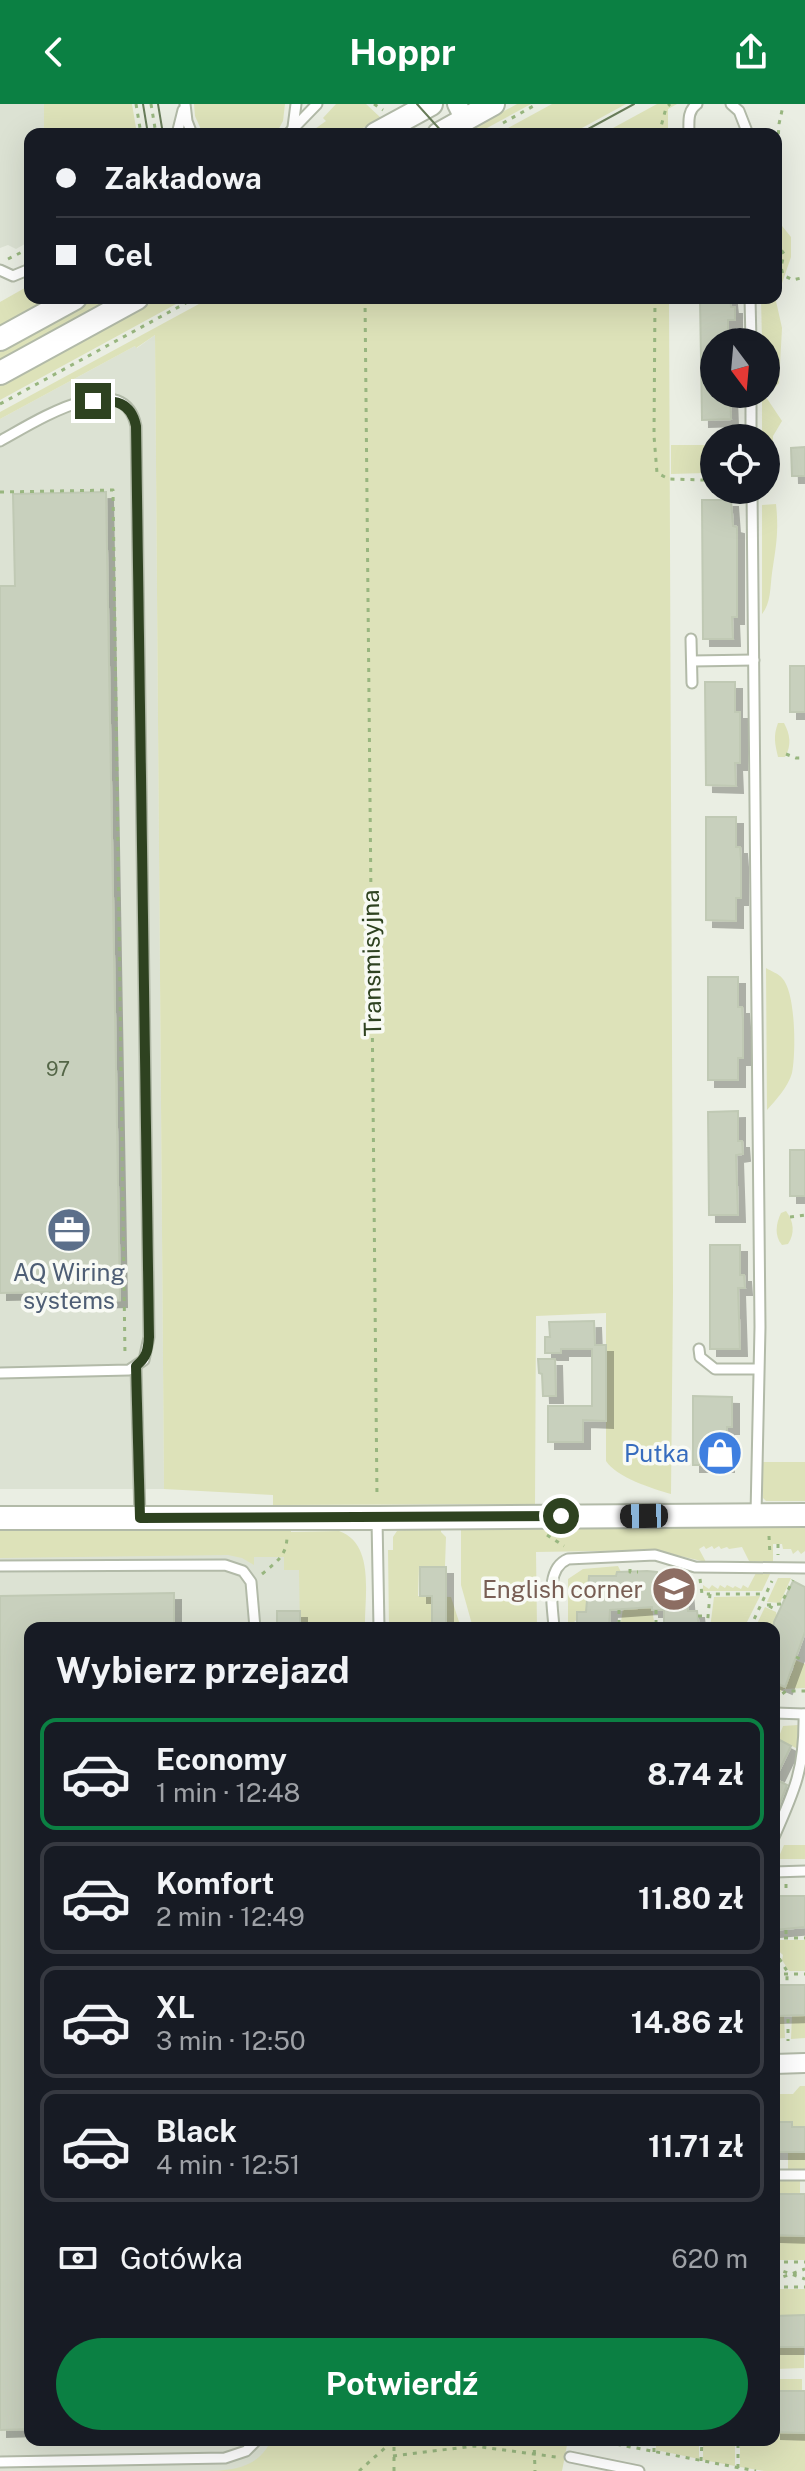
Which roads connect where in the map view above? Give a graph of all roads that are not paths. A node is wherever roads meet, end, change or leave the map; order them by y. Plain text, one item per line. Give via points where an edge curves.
1 (185, 104) edge
2 (296, 104) edge
3 (432, 104) edge
4 (697, 104) edge
5 (731, 104) edge
6 (312, 107) edge
7 (494, 115) edge
8 (452, 122) edge
9 (179, 128) edge
10 (190, 128) edge
11 (291, 128) edge
12 (294, 128) edge
13 (387, 128) edge
14 (689, 128) edge
15 (746, 128) edge
16 (0, 270) edge
17 (24, 271) edge
18 (64, 304) edge
19 (126, 304) edge
20 (750, 304) edge
21 (751, 328) edge
22 (0, 339) edge
23 (0, 373) edge
24 (0, 441) edge
25 (752, 504) edge
26 (691, 639) dead end
27 (754, 660) junction
28 (692, 661) junction
29 (692, 683) dead end
30 (699, 1349) dead end
31 (136, 1366) junction
32 (758, 1369) junction
33 (0, 1373) edge
34 (761, 1515) junction
35 (805, 1515) edge
36 (0, 1518) edge
37 (140, 1518) junction
38 (377, 1518) junction
39 (0, 1566) edge
40 (805, 1568) edge
41 (254, 1622) edge
42 (379, 1622) edge
43 (554, 1622) edge
44 (780, 1713) edge
45 (805, 1714) edge
46 (780, 1824) edge
47 (805, 1871) edge
48 (780, 1872) edge
49 (805, 2063) edge
50 (780, 2064) edge
51 (780, 2175) edge
52 (805, 2175) edge
53 (251, 2446) edge
54 (570, 2457) road end
55 (0, 2462) edge
56 (639, 2471) edge

1 - 9 lane
1 - 10 lane
2 - 11 lane
3 - 8 street
3 - 13 street
4 - 14 lane via 689,114
5 - 15 lane
6 - 12 lane
7 - 8 street
16 - 17 lane via 13,276
18 - 22 street
19 - 23 street
20 - 21 lane
24 - 31 lane via 82,401 119,401 131,411 136,426 149,1337 144,1360
25 - 27 lane
26 - 28 lane
27 - 28 lane
27 - 32 lane
28 - 29 lane
30 - 32 lane via 700,1357 715,1369
31 - 33 lane via 118,1372
31 - 37 lane
32 - 34 lane
34 - 35 street
34 - 38 street
36 - 37 street
37 - 38 street
38 - 42 lane
39 - 41 lane via 225,1565 243,1571 251,1582
40 - 43 lane via 700,1567 655,1555 563,1561 554,1574
44 - 45 lane
45 - 46 lane via 805,1756
47 - 48 lane
49 - 50 street
51 - 52 lane
53 - 55 lane via 225,2458
54 - 56 lane

